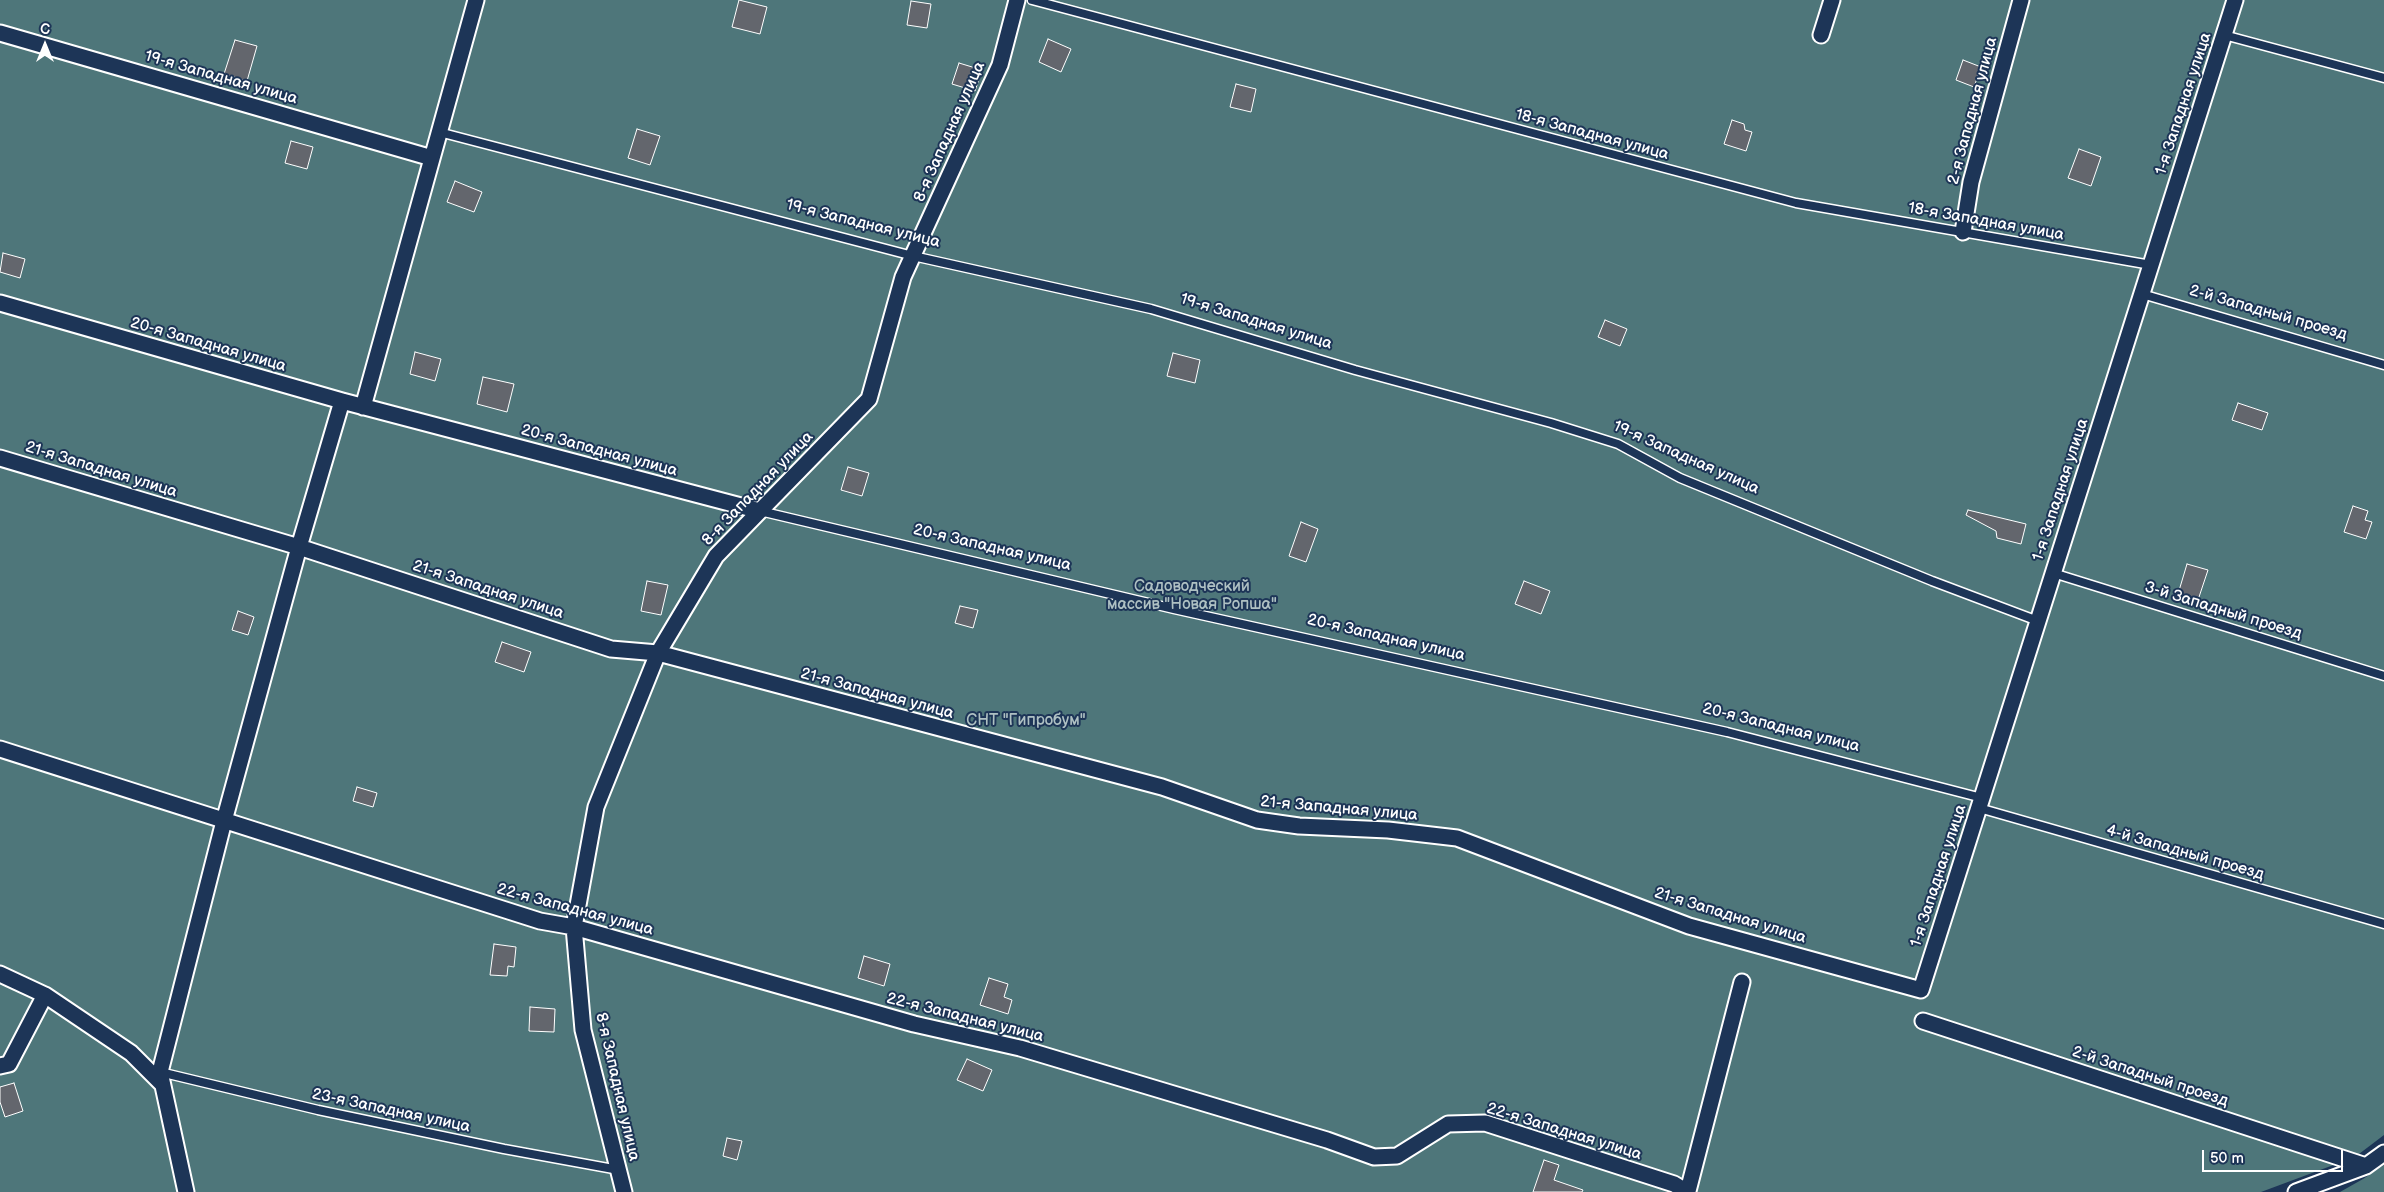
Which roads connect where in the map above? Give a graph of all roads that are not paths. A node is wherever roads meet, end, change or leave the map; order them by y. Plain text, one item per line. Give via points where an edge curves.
1 (476, 0) edge
2 (1017, 0) edge
3 (1032, 0) edge
4 (1832, 0) edge
5 (2021, 0) edge
6 (2235, 0) edge
7 (0, 33) edge
8 (1821, 35) dead end
9 (2224, 35) junction
10 (2384, 78) edge
11 (439, 132) junction
12 (432, 158) junction
13 (1963, 232) junction
14 (913, 256) junction
15 (2151, 265) junction
16 (2142, 294) junction
17 (0, 303) edge
18 (2384, 365) edge
19 (342, 401) junction
20 (363, 407) junction
21 (0, 458) edge
22 (760, 511) junction
23 (299, 547) junction
24 (2053, 573) junction
25 (2038, 621) junction
26 (658, 653) junction
27 (2384, 676) edge
28 (0, 749) edge
29 (1981, 803) junction
30 (224, 821) junction
31 (2384, 924) edge
32 (574, 928) junction
33 (0, 974) edge
34 (1742, 982) dead end
35 (1921, 990) joint
36 (45, 995) junction
37 (1924, 1021) dead end
38 (0, 1066) edge
39 (161, 1078) junction
40 (2384, 1153) edge
41 (2366, 1166) junction
42 (619, 1170) junction
43 (1687, 1191) edge
44 (186, 1192) edge
45 (624, 1192) edge
46 (2296, 1192) edge

1 - 11 street
2 - 14 street, 8-я Западная улица via 1000,65
3 - 13 lane, 18-я Западная улица via 1796,203
4 - 8 street
5 - 13 street, 2-я Западная улица via 1971,182
6 - 9 street, 1-я Западная улица
7 - 12 street, 19-я Западная улица
9 - 10 lane
9 - 15 street, 1-я Западная улица
11 - 12 street
11 - 14 lane, 19-я Западная улица
12 - 20 street
13 - 15 lane, 18-я Западная улица
14 - 22 street, 8-я Западная улица via 903,277 869,399
14 - 25 lane, 19-я Западная улица via 1151,309 1610,442 1680,478
15 - 16 street, 1-я Западная улица
16 - 18 lane, 2-й Западный проезд
16 - 24 street, 1-я Западная улица
17 - 19 street, 20-я Западная улица
19 - 20 street, 20-я Западная улица
19 - 23 street
20 - 22 street, 20-я Западная улица
21 - 23 street, 21-я Западная улица
22 - 26 street, 8-я Западная улица via 716,556
22 - 29 lane, 20-я Западная улица via 1174,609 1726,732
23 - 26 street, 21-я Западная улица via 611,649
23 - 30 street
24 - 25 street, 1-я Западная улица
24 - 27 lane, 3-й Западный проезд
25 - 29 street, 1-я Западная улица
26 - 32 street, 8-я Западная улица via 596,807
26 - 35 street, 21-я Западная улица via 1162,787 1257,820 1456,838 1689,926
28 - 30 street, 22-я Западная улица
29 - 31 lane, 4-й Западный проезд
29 - 35 street, 1-я Западная улица
30 - 32 street, 22-я Западная улица via 540,921
30 - 39 street
32 - 42 street, 8-я Западная улица via 583,1030
32 - 43 street, 22-я Западная улица via 914,1024 1020,1048 1374,1157 1397,1156 1448,1124 1485,1123
33 - 36 street
34 - 43 street
36 - 38 street via 9,1064
36 - 39 street via 131,1053
37 - 41 street, 2-й Западный проезд
39 - 42 lane, 23-я Западная улица
39 - 44 street
40 - 41 street
41 - 46 street
42 - 45 street, 8-я Западная улица

